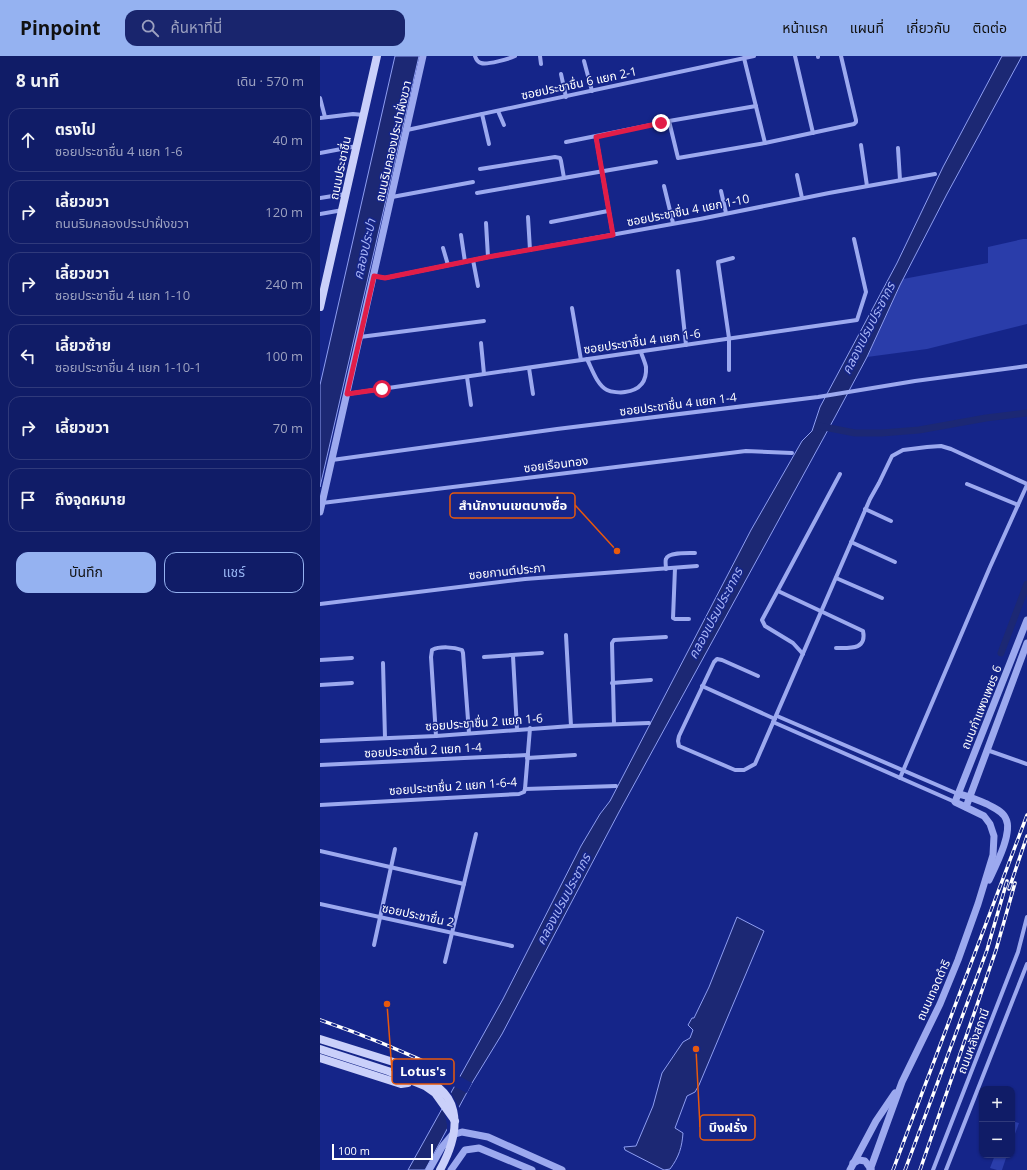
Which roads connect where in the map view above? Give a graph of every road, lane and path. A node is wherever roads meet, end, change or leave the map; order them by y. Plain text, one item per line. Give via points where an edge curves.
1 (378, 56) edge
2 (423, 56) edge
3 (475, 56) edge
4 (516, 56) edge
5 (540, 56) edge
6 (754, 56) edge
7 (795, 56) edge
8 (841, 56) edge
9 (744, 58) junction
10 (584, 61) dead end
11 (541, 64) dead end
12 (561, 74) dead end
13 (592, 91) junction
14 (566, 97) junction
15 (320, 98) edge
16 (756, 106) junction
17 (498, 111) junction
18 (364, 114) junction
19 (482, 114) junction
20 (322, 118) edge
21 (661, 123) dead end
22 (504, 125) dead end
23 (407, 130) junction
24 (813, 133) junction
25 (596, 137) junction
26 (566, 142) dead end
27 (765, 143) junction
28 (489, 144) dead end
29 (861, 145) dead end
30 (357, 146) junction
31 (898, 148) dead end
32 (320, 153) edge
33 (656, 162) dead end
34 (480, 169) dead end
35 (601, 172) junction
36 (935, 174) dead end
37 (797, 175) dead end
38 (564, 178) junction
39 (900, 180) junction
40 (473, 182) dead end
41 (664, 186) dead end
42 (867, 186) junction
43 (721, 191) dead end
44 (477, 193) dead end
45 (346, 194) junction
46 (392, 197) junction
47 (320, 198) edge
48 (802, 198) junction
49 (343, 210) junction
50 (608, 210) junction
51 (726, 213) junction
52 (320, 214) edge
53 (528, 216) dead end
54 (551, 222) dead end
55 (486, 223) dead end
56 (673, 223) junction
57 (461, 235) dead end
58 (613, 235) junction
59 (854, 239) dead end
60 (443, 248) dead end
61 (530, 250) junction
62 (488, 257) junction
63 (733, 258) dead end
64 (473, 260) junction
65 (465, 262) junction
66 (448, 265) junction
67 (678, 271) dead end
68 (374, 276) junction
69 (478, 286) dead end
70 (320, 307) edge
71 (572, 308) dead end
72 (484, 321) dead end
73 (360, 337) junction
74 (729, 338) junction
75 (481, 343) dead end
76 (686, 345) junction
77 (641, 352) junction
78 (587, 359) junction
79 (581, 360) junction
80 (1027, 366) edge
81 (529, 368) junction
82 (729, 370) dead end
83 (484, 374) junction
84 (467, 377) junction
85 (347, 394) junction
86 (533, 394) dead end
87 (471, 405) dead end
88 (792, 453) dead end
89 (331, 460) junction
90 (840, 474) dead end
91 (967, 484) dead end
92 (1027, 484) edge
93 (322, 503) junction
94 (1018, 505) junction
95 (865, 509) junction
96 (320, 512) edge
97 (891, 521) dead end
98 (851, 542) junction
99 (695, 553) dead end
100 (895, 562) dead end
101 (697, 566) dead end
102 (676, 568) junction
103 (666, 569) junction
104 (836, 578) junction
105 (778, 591) junction
106 (882, 598) dead end
107 (320, 604) edge
108 (821, 612) junction
109 (689, 619) dead end
110 (1027, 620) edge
111 (566, 635) dead end
112 (666, 637) dead end
113 (1027, 643) edge
114 (836, 648) dead end
115 (542, 654) dead end
116 (803, 654) junction
117 (513, 656) junction
118 (484, 657) dead end
119 (352, 658) dead end
120 (320, 660) edge
121 (383, 663) dead end
122 (758, 676) dead end
123 (651, 680) dead end
124 (352, 683) dead end
125 (612, 683) junction
126 (320, 685) edge
127 (702, 686) junction
128 (775, 719) junction
129 (649, 723) dead end
130 (614, 724) junction
131 (570, 726) junction
132 (530, 728) junction
133 (517, 729) junction
134 (469, 733) junction
135 (436, 736) junction
136 (385, 738) junction
137 (320, 741) edge
138 (987, 750) junction
139 (575, 755) dead end
140 (528, 756) junction
141 (1027, 764) edge
142 (320, 765) edge
143 (904, 771) junction
144 (900, 778) junction
145 (616, 786) dead end
146 (526, 788) junction
147 (958, 794) junction
148 (970, 796) junction
149 (955, 802) junction
150 (320, 805) edge
151 (966, 807) junction
152 (476, 834) dead end
153 (395, 849) dead end
154 (320, 851) edge
155 (392, 867) junction
156 (464, 884) junction
157 (320, 904) edge
158 (978, 904) junction
159 (380, 917) junction
160 (1027, 917) edge
161 (452, 933) junction
162 (374, 945) dead end
163 (512, 946) dead end
164 (445, 962) dead end
165 (1027, 964) edge
166 (320, 1039) edge
167 (320, 1049) edge
168 (320, 1058) edge
169 (902, 1082) junction
170 (455, 1121) junction
171 (488, 1137) junction
172 (496, 1140) junction
173 (483, 1149) junction
174 (491, 1152) junction
175 (853, 1163) junction
176 (871, 1169) edge
177 (429, 1170) edge
178 (440, 1170) edge
179 (452, 1170) edge
180 (532, 1170) edge
181 (550, 1170) edge
182 (562, 1170) edge
183 (850, 1170) edge
184 (933, 1170) edge
185 (946, 1170) edge

1 - 18 main road, ถนนประชาชื่น
2 - 23 street, ถนนริมคลองประปาฝั่งขวา
3 - 4 street via 481,64
5 - 11 street
6 - 9 street, ซอยประชาชื่น 6 แยก 2-1
7 - 24 street
8 - 24 street via 856,122
9 - 13 street, ซอยประชาชื่น 6 แยก 2-1
9 - 16 street
10 - 13 street
12 - 14 street
13 - 14 street, ซอยประชาชื่น 6 แยก 2-1
14 - 17 street, ซอยประชาชื่น 6 แยก 2-1
15 - 20 street
16 - 27 street
16 - 27 street via 669,121 678,158
17 - 19 street, ซอยประชาชื่น 6 แยก 2-1
17 - 22 street
18 - 20 street
18 - 30 main road, ถนนประชาชื่น
19 - 23 street, ซอยประชาชื่น 6 แยก 2-1
19 - 28 street
21 - 25 street
23 - 46 street, ถนนริมคลองประปาฝั่งขวา
24 - 27 street
25 - 26 street
25 - 35 street
29 - 42 street
30 - 32 street
30 - 45 main road, ถนนประชาชื่น
31 - 39 street
33 - 35 street
34 - 38 street via 556,157 562,161
35 - 38 street
35 - 50 street
36 - 39 street, ซอยประชาชื่น 4 แยก 1-10
37 - 48 street
38 - 44 street
39 - 42 street, ซอยประชาชื่น 4 แยก 1-10
40 - 46 street
41 - 56 street
42 - 48 street, ซอยประชาชื่น 4 แยก 1-10
43 - 51 street
45 - 47 street
45 - 49 main road, ถนนประชาชื่น
46 - 68 street, ถนนริมคลองประปาฝั่งขวา
48 - 51 street, ซอยประชาชื่น 4 แยก 1-10
49 - 52 street
49 - 70 main road, ถนนประชาชื่น via 326,272
50 - 54 street
50 - 58 street
51 - 56 street, ซอยประชาชื่น 4 แยก 1-10
53 - 61 street
55 - 62 street
56 - 58 street, ซอยประชาชื่น 4 แยก 1-10
57 - 65 street
58 - 61 street, ซอยประชาชื่น 4 แยก 1-10
59 - 74 street, ซอยประชาชื่น 4 แยก 1-6 via 866,292 857,320
60 - 66 street
61 - 62 street, ซอยประชาชื่น 4 แยก 1-10
62 - 64 street, ซอยประชาชื่น 4 แยก 1-10
63 - 74 street via 718,262
64 - 65 street, ซอยประชาชื่น 4 แยก 1-10
64 - 69 street
65 - 66 street, ซอยประชาชื่น 4 แยก 1-10
66 - 68 street, ซอยประชาชื่น 4 แยก 1-10 via 385,278
67 - 76 street
68 - 73 street, ถนนริมคลองประปาฝั่งขวา
71 - 79 street
72 - 73 street
73 - 85 street, ถนนริมคลองประปาฝั่งขวา
74 - 76 street, ซอยประชาชื่น 4 แยก 1-6
74 - 82 street
75 - 83 street
76 - 77 street, ซอยประชาชื่น 4 แยก 1-6
77 - 78 street, ซอยประชาชื่น 4 แยก 1-6
77 - 78 street via 646,367 644,379 640,387 634,391 608,391 592,371
78 - 79 street, ซอยประชาชื่น 4 แยก 1-6
79 - 81 street, ซอยประชาชื่น 4 แยก 1-6
80 - 89 street, ซอยประชาชื่น 4 แยก 1-4 via 915,381 818,398 564,428
81 - 83 street, ซอยประชาชื่น 4 แยก 1-6
81 - 86 street
83 - 84 street, ซอยประชาชื่น 4 แยก 1-6
84 - 85 street, ซอยประชาชื่น 4 แยก 1-6
84 - 87 street
85 - 89 street, ถนนริมคลองประปาฝั่งขวา
88 - 93 street, ซอยเรือนทอง via 746,451
89 - 93 street, ถนนริมคลองประปาฝั่งขวา
90 - 105 street
91 - 94 street
92 - 94 street
92 - 95 street via 941,446 903,450 892,456
93 - 96 street, ถนนริมคลองประปาฝั่งขวา
94 - 143 street
95 - 97 street
95 - 98 street
98 - 100 street
98 - 104 street
99 - 103 street via 668,556
101 - 102 street, ซอยกานต์ประภา
102 - 103 street, ซอยกานต์ประภา
102 - 109 street via 673,618
103 - 107 street, ซอยกานต์ประภา via 525,579
104 - 106 street
104 - 108 street
105 - 108 street
105 - 116 street via 762,620 763,623 793,642
108 - 114 street via 863,631 862,643 857,646
108 - 116 street
110 - 147 street, ถนนกำแพงเพชร 6
111 - 131 street
112 - 125 street via 614,640
113 - 138 street, ถนนกำแพงเพชร 6
115 - 117 street
116 - 128 street
117 - 118 street
117 - 133 street
119 - 120 street
121 - 136 street
122 - 127 street via 717,660
123 - 125 street
124 - 126 street
125 - 130 street
127 - 128 street
127 - 128 street via 679,736 679,746 685,749 736,770 744,770 755,764
128 - 143 street
128 - 144 street
129 - 130 street, ซอยประชาชื่น 2 แยก 1-6
130 - 131 street, ซอยประชาชื่น 2 แยก 1-6
131 - 132 street, ซอยประชาชื่น 2 แยก 1-6
132 - 133 street, ซอยประชาชื่น 2 แยก 1-6
132 - 140 street, ซอยประชาชื่น 2 แยก 1-6-4
133 - 134 street, ซอยประชาชื่น 2 แยก 1-6
134 - 135 street, ซอยประชาชื่น 2 แยก 1-6
134 - 135 street via 463,653 459,649 437,648 431,653
135 - 136 street, ซอยประชาชื่น 2 แยก 1-6
136 - 137 street, ซอยประชาชื่น 2 แยก 1-6
138 - 141 street
138 - 148 street, ถนนกำแพงเพชร 6
139 - 140 street, ซอยประชาชื่น 2 แยก 1-4
140 - 142 street, ซอยประชาชื่น 2 แยก 1-4
140 - 146 street, ซอยประชาชื่น 2 แยก 1-6-4
143 - 144 street
143 - 147 street
144 - 149 street
145 - 146 street
146 - 150 street, ซอยประชาชื่น 2 แยก 1-6-4 via 520,794
147 - 148 street, ถนนเทอดดำริ
147 - 149 street, ถนนกำแพงเพชร 6
148 - 151 street, ถนนกำแพงเพชร 6
148 - 158 street, ถนนเทอดดำริ via 1004,815 1008,829 999,858
149 - 151 street, ถนนเทอดดำริ
151 - 158 street, ถนนเทอดดำริ via 984,816 994,836 993,855
152 - 156 street
153 - 155 street
154 - 155 street
155 - 156 street
155 - 159 street
156 - 161 street
157 - 159 street, ซอยประชาชื่น 2
158 - 169 street, ถนนเทอดดำริ via 940,1004
159 - 161 street, ซอยประชาชื่น 2
159 - 162 street
160 - 184 street, ถนนหลังสถานี via 1018,952
161 - 163 street, ซอยประชาชื่น 2
161 - 164 street
165 - 185 street, ถนนหลังสถานี
166 - 168 main road via 403,1065 408,1068 410,1078 408,1083 401,1084
167 - 170 main road via 425,1086 435,1093
169 - 175 street, ถนนเทอดดำริ via 876,1121
169 - 176 street, ถนนเทอดดำริ
170 - 178 main road via 452,1144
170 - 181 street via 469,1133
171 - 172 street
171 - 173 street
171 - 177 street via 462,1132 452,1135
172 - 174 street via 490,1145
172 - 182 street
173 - 174 street
173 - 179 street via 469,1149 463,1152
174 - 180 street
175 - 176 street, ถนนเทอดดำริ via 865,1161
175 - 183 street, ถนนเทอดดำริ

